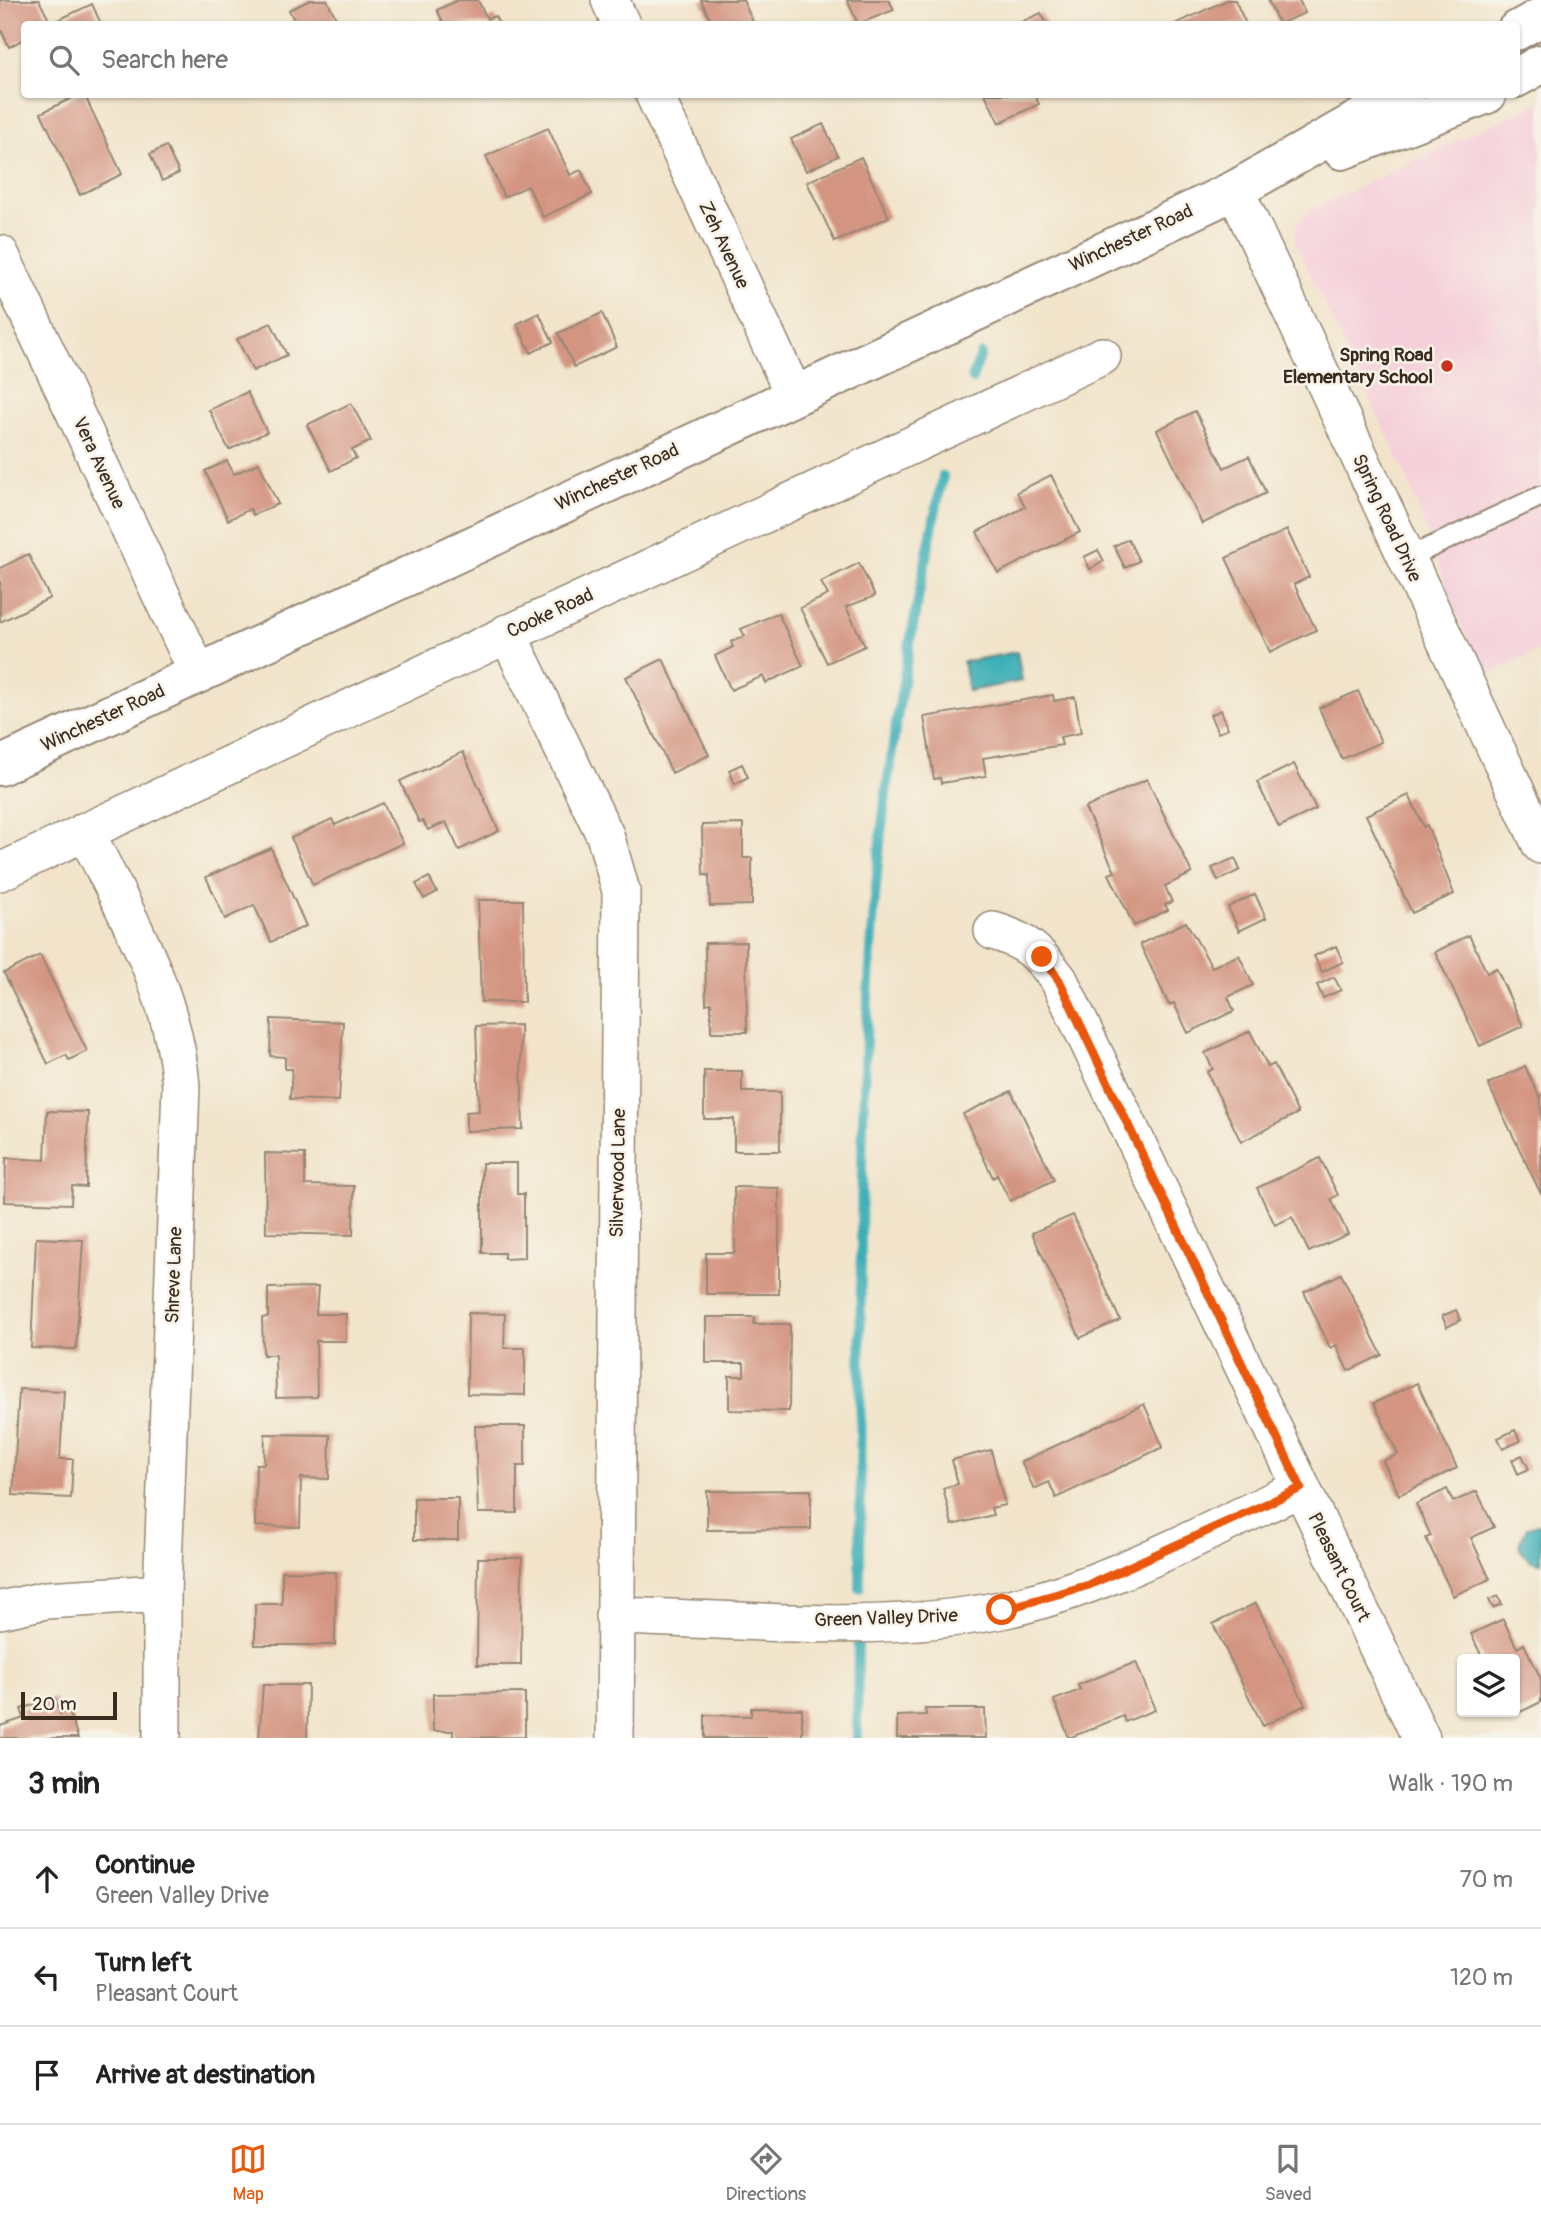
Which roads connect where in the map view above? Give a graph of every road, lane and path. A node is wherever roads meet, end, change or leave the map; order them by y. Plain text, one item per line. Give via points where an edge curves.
1 (610, 0) edge
2 (1541, 17) edge
3 (620, 21) edge
4 (1520, 29) edge
5 (1541, 64) edge
6 (1520, 76) edge
7 (656, 98) edge
8 (1397, 98) edge
9 (1476, 98) edge
10 (1234, 190) junction
11 (0, 254) edge
12 (1102, 356) dead end
13 (794, 395) junction
14 (1541, 496) edge
15 (1405, 559) junction
16 (507, 633) junction
17 (198, 673) junction
18 (0, 766) edge
19 (85, 831) junction
20 (1541, 845) edge
21 (0, 872) edge
22 (993, 931) dead end
23 (1301, 1488) junction
24 (162, 1593) junction
25 (0, 1610) edge
26 (614, 1616) junction
27 (162, 1738) edge
28 (615, 1738) edge
29 (1421, 1738) edge

1 - 3 street
2 - 4 main road
5 - 6 main road
7 - 13 street, Zeh Avenue
8 - 10 main road, Winchester Road
9 - 10 main road, Winchester Road
10 - 13 main road, Winchester Road
10 - 15 street, Spring Road Drive
11 - 17 street, Vera Avenue
12 - 16 street, Cooke Road
13 - 17 main road, Winchester Road
14 - 15 lane
15 - 20 street, Spring Road Drive
16 - 19 street, Cooke Road
16 - 26 street, Silverwood Lane via 605,835 621,891
17 - 18 main road, Winchester Road
19 - 21 street, Cooke Road
19 - 24 street, Shreve Lane via 155,974 179,1058
22 - 23 street, Pleasant Court via 1020,939 1042,957 1059,980
23 - 26 street, Green Valley Drive via 1089,1585 1002,1610 868,1623
23 - 29 street, Pleasant Court
24 - 25 street via 46,1600
24 - 27 street, Shreve Lane
26 - 28 street, Silverwood Lane

